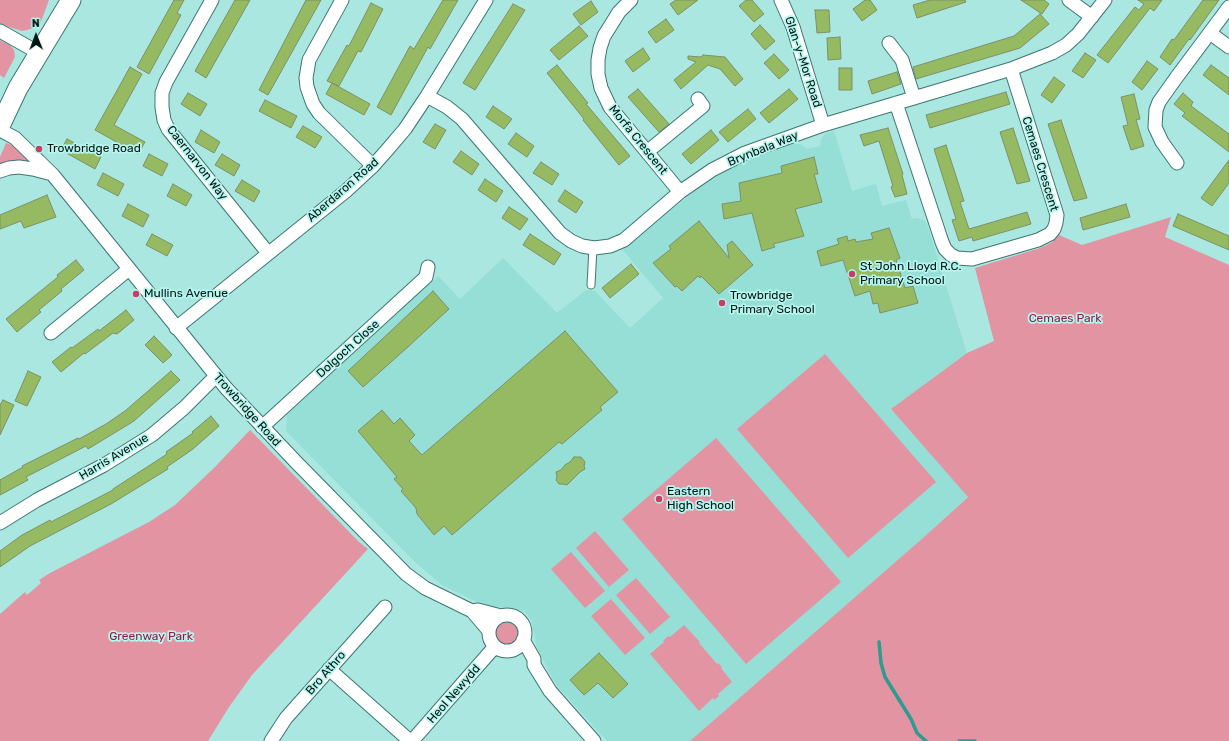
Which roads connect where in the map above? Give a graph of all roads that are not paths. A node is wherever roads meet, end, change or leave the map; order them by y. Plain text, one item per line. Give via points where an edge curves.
1 (71, 0) edge
2 (212, 0) edge
3 (342, 0) edge
4 (486, 0) edge
5 (631, 0) edge
6 (781, 0) edge
7 (1069, 0) edge
8 (1105, 0) edge
9 (1229, 7) edge
10 (1092, 17) junction
11 (0, 31) edge
12 (1210, 33) junction
13 (889, 43) dead end
14 (1229, 47) edge
15 (39, 52) junction
16 (1010, 69) junction
17 (427, 96) junction
18 (914, 98) junction
19 (698, 99) dead end
20 (896, 103) junction
21 (823, 125) junction
22 (0, 126) edge
23 (0, 130) edge
24 (647, 152) junction
25 (1177, 163) dead end
26 (373, 166) junction
27 (0, 171) edge
28 (53, 175) junction
29 (680, 192) junction
30 (593, 248) junction
31 (268, 253) junction
32 (428, 268) dead end
33 (129, 269) junction
34 (591, 285) dead end
35 (176, 328) junction
36 (52, 333) dead end
37 (216, 376) junction
38 (262, 427) junction
39 (0, 523) edge
40 (384, 607) dead end
41 (472, 611) junction
42 (501, 616) junction
43 (489, 632) junction
44 (523, 640) junction
45 (496, 648) junction
46 (512, 651) junction
47 (534, 665) junction
48 (329, 669) junction
49 (271, 741) edge
50 (411, 741) edge
51 (594, 741) edge

1 - 15 street
2 - 31 street, Caernarvon Way via 166,82 162,93 164,120 168,129
3 - 26 street via 309,60 307,87 319,113
4 - 17 street, Aberdaron Road
5 - 24 street, Morfa Crescent via 619,12 604,36 599,54 598,74 610,107
6 - 21 street, Glan-y-Mor Road via 793,27
7 - 10 street
8 - 10 street, Brynbala Way
9 - 12 street
10 - 16 street, Brynbala Way via 1066,45 1042,58
11 - 15 street
12 - 14 street
12 - 25 street via 1159,102 1156,110 1154,127
13 - 18 street via 902,60
15 - 22 street
16 - 18 street, Brynbala Way
16 - 20 street, Cemaes Crescent via 1057,215 1056,223 1050,234 1038,240 972,260 957,258 945,249
17 - 26 street, Aberdaron Road via 405,129
17 - 30 street, Brynbala Way via 462,119 560,233 571,241
18 - 20 street, Brynbala Way
19 - 24 street via 703,106
20 - 21 street, Brynbala Way
21 - 29 street, Brynbala Way via 745,153 712,170
23 - 28 street, Trowbridge Road via 15,138
24 - 29 street, Morfa Crescent
26 - 31 street, Aberdaron Road via 346,191
27 - 28 street via 20,167
28 - 33 street, Trowbridge Road
29 - 30 street, Brynbala Way via 624,240 610,246
30 - 34 lane
31 - 35 street, Aberdaron Road
32 - 38 street, Dolgoch Close via 426,277
33 - 35 street, Trowbridge Road
33 - 36 street
35 - 37 street, Trowbridge Road
37 - 38 street, Trowbridge Road
37 - 39 street, Harris Avenue via 152,435
38 - 41 street, Trowbridge Road via 406,574 425,588
40 - 48 street, Bro Athro
41 - 42 street, Trowbridge Road via 478,610
41 - 43 street, Trowbridge Road
42 - 43 street via 492,622
42 - 44 street, Trowbridge Road via 507,615 518,619 524,628
43 - 45 street, Trowbridge Road
44 - 46 street
44 - 47 street, Trowbridge Road via 534,659
45 - 46 street, Trowbridge Road
45 - 50 street, Heol Newydd
46 - 47 street, Trowbridge Road
47 - 51 street, Trowbridge Road via 550,691
48 - 49 street, Bro Athro via 286,718
48 - 50 street, Heol Newydd

